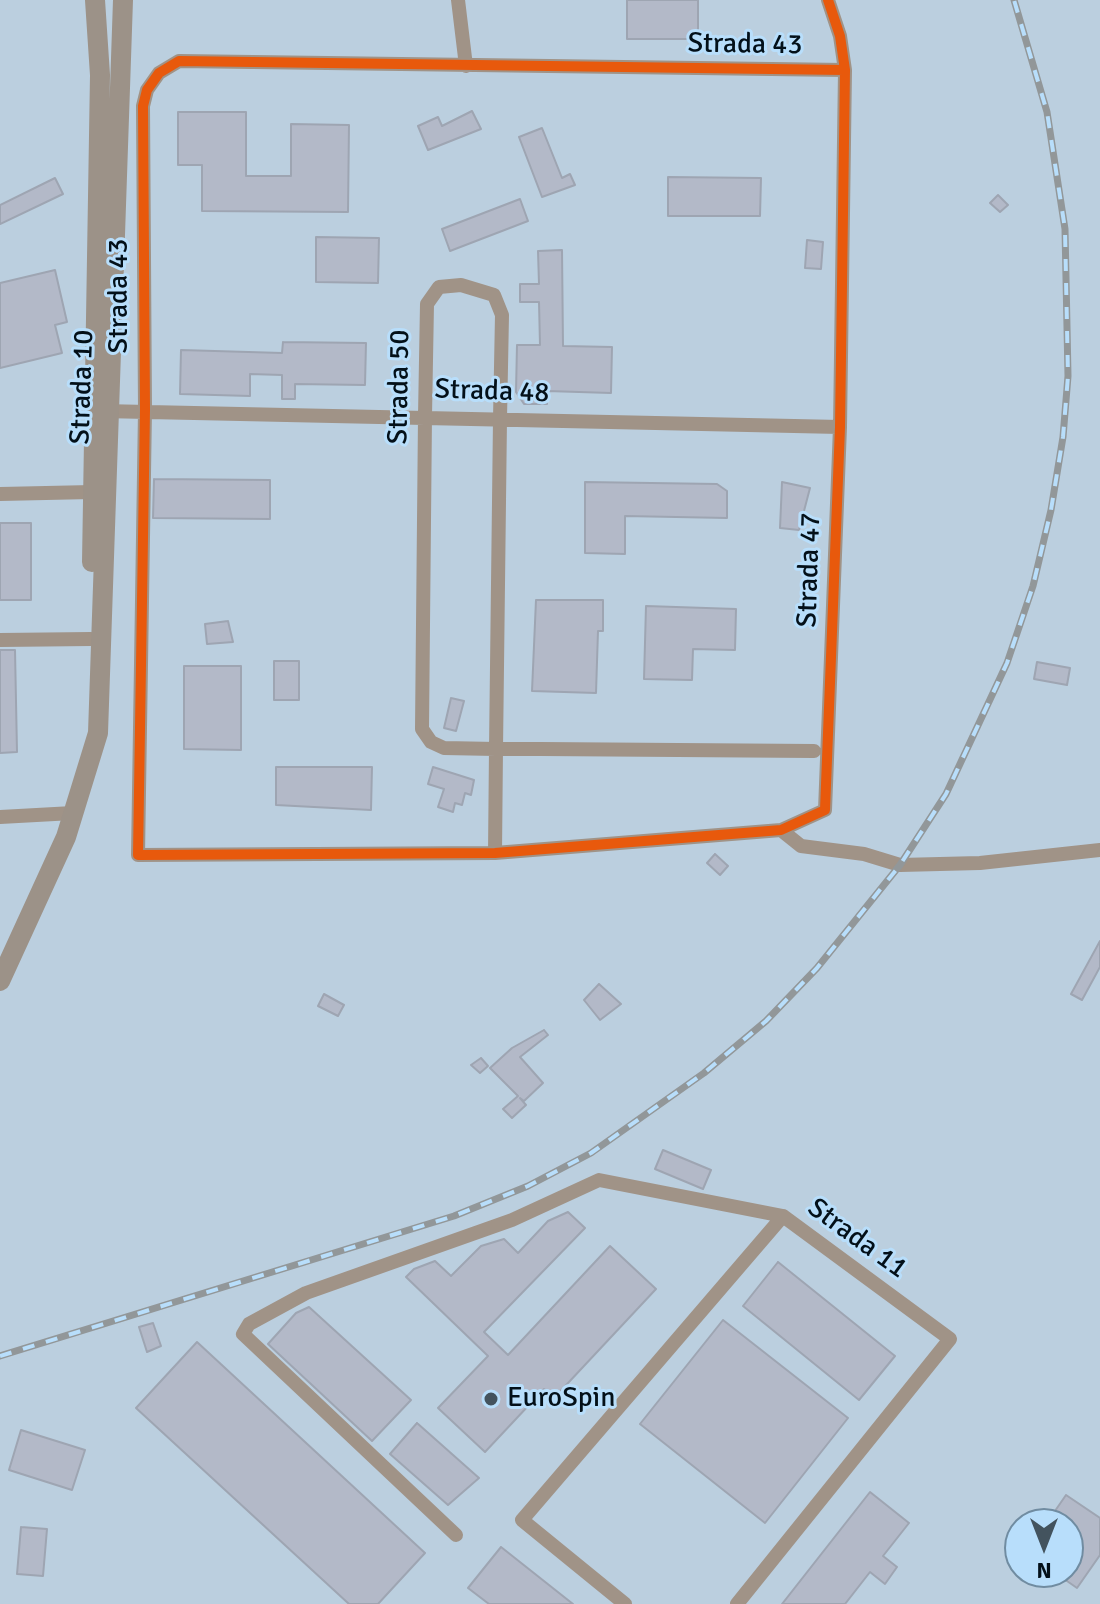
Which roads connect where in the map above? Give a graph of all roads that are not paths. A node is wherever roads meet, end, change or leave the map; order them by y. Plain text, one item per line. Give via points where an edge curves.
1 (95, 0) edge
2 (123, 0) edge
3 (458, 0) edge
4 (828, 0) edge
5 (466, 66) junction
6 (845, 70) junction
7 (145, 410) junction
8 (102, 411) junction
9 (425, 416) junction
10 (500, 419) junction
11 (840, 427) junction
12 (92, 492) junction
13 (0, 494) edge
14 (91, 639) junction
15 (0, 640) edge
16 (496, 749) junction
17 (814, 751) dead end
18 (86, 774) junction
19 (73, 813) junction
20 (0, 817) edge
21 (781, 830) junction
22 (1100, 850) edge
23 (495, 853) junction
24 (0, 981) edge
25 (783, 1216) junction
26 (456, 1535) dead end
27 (625, 1604) edge
28 (737, 1604) edge

1 - 8 street, Strada 10
2 - 8 street, Strada 10
3 - 5 street
4 - 6 street, Strada 47
5 - 6 street, Strada 43
5 - 7 street, Strada 43 via 179,61 159,73 143,106
6 - 11 street, Strada 47
7 - 8 street, Strada 48
7 - 9 street, Strada 48
7 - 23 street, Strada 43 via 138,855
8 - 12 street, Strada 10
8 - 18 street, Strada 10 via 98,733
9 - 10 street, Strada 48
9 - 10 street, Strada 50 via 427,304 439,287 461,285 494,295 502,315
9 - 16 street, Strada 50 via 422,729 444,748
10 - 11 street, Strada 48
10 - 16 street, Strada 50
11 - 21 street, Strada 47 via 825,810
12 - 13 street
12 - 14 street, Strada 10
14 - 15 street
14 - 18 street, Strada 10
16 - 17 street, Strada 50
16 - 23 street, Strada 50
18 - 19 street, Strada 10
19 - 20 street
19 - 24 street, Strada 10
21 - 22 street via 801,846 929,867
21 - 23 street, Strada 47
25 - 26 street via 599,1180 512,1220 306,1293 249,1324 243,1334
25 - 27 street, Strada 11 via 522,1520
25 - 28 street, Strada 11 via 950,1339

